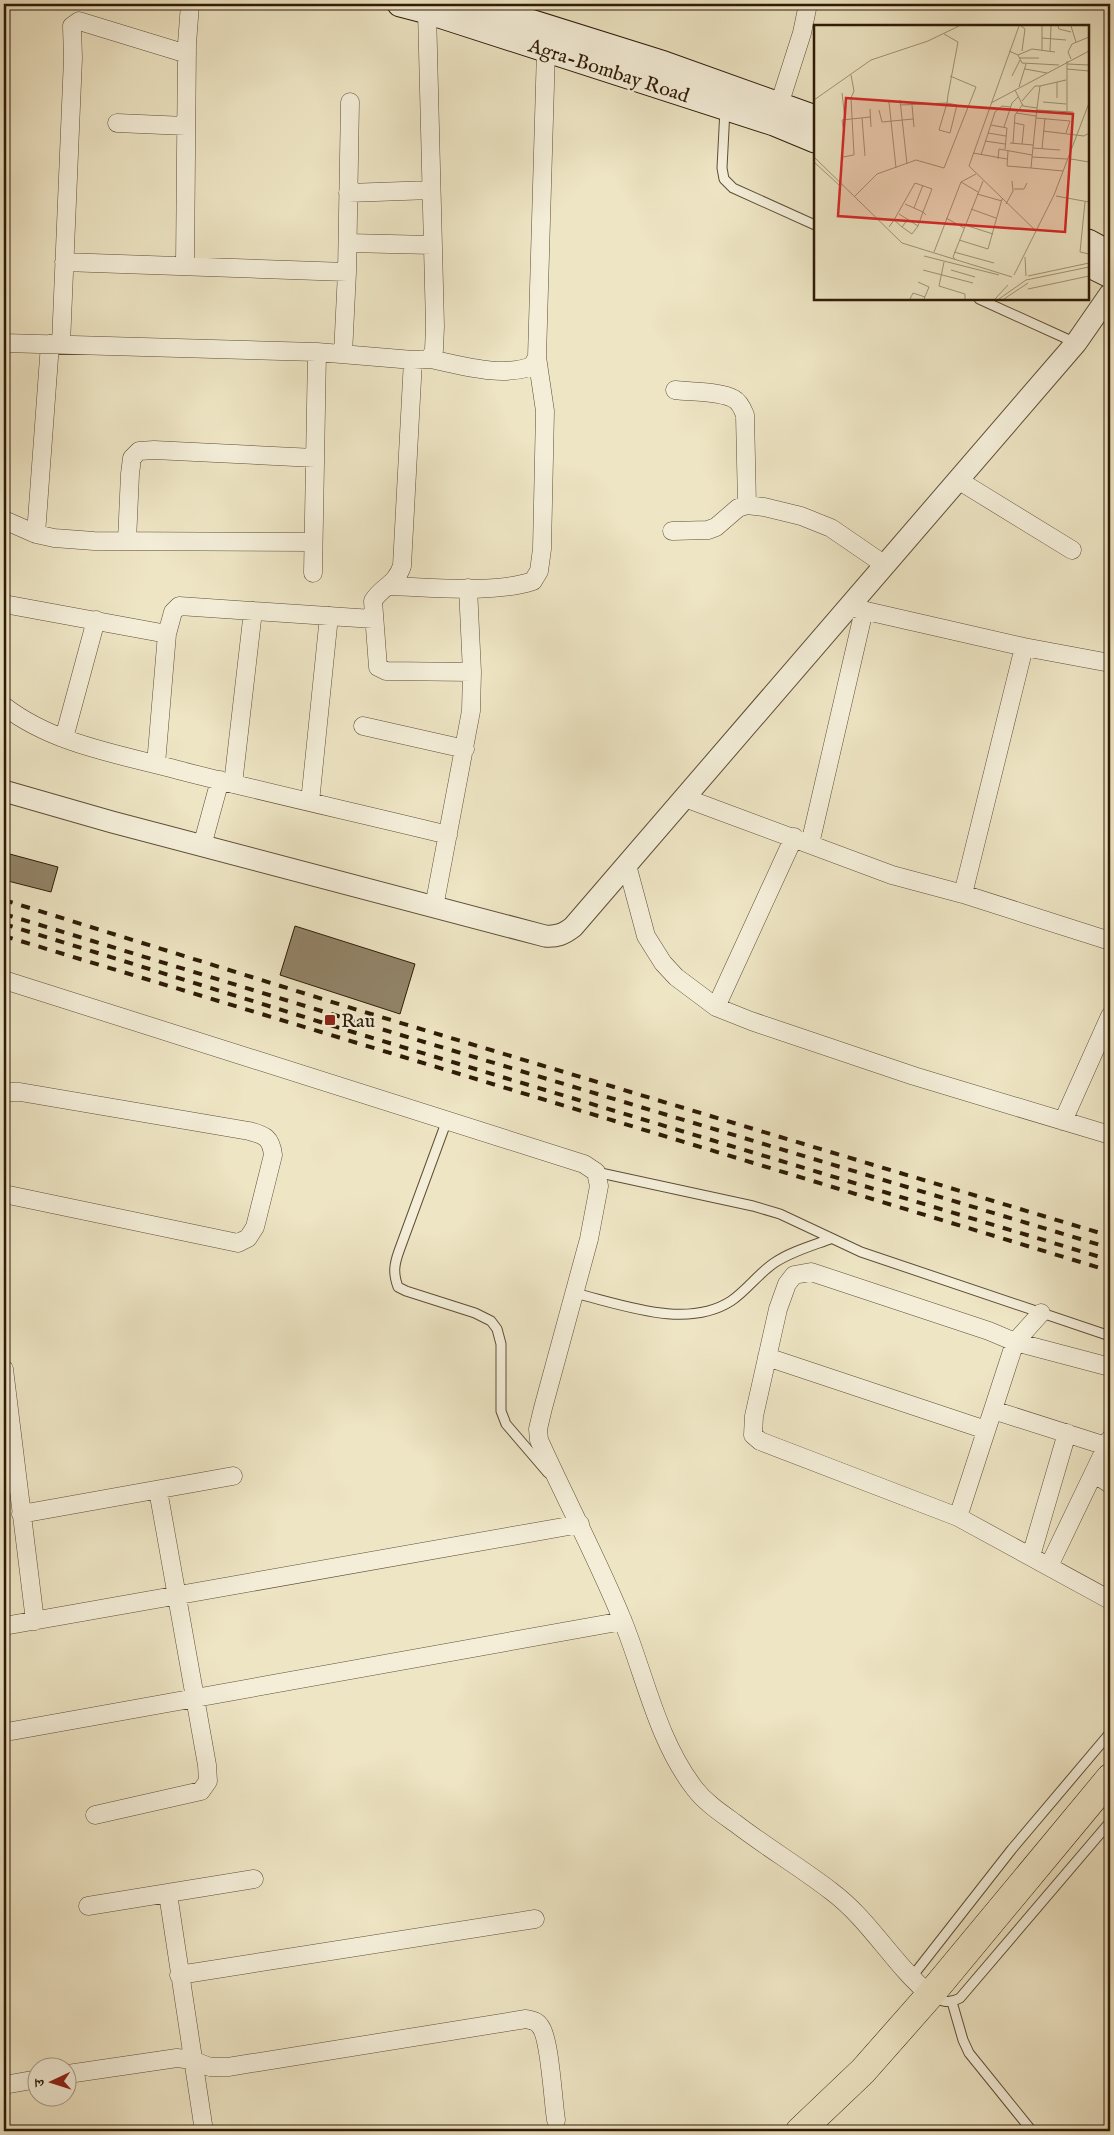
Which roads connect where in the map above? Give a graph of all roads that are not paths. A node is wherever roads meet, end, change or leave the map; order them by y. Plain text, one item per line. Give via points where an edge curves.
1 (190, 4) edge
2 (400, 4) edge
3 (473, 4) edge
4 (808, 4) edge
5 (427, 11) junction
6 (546, 50) junction
7 (186, 54) junction
8 (350, 102) dead end
9 (780, 105) junction
10 (725, 107) junction
11 (814, 118) edge
12 (117, 124) dead end
13 (186, 126) junction
14 (814, 140) edge
15 (431, 190) junction
16 (348, 193) junction
17 (814, 225) edge
18 (348, 243) junction
19 (1089, 243) edge
20 (432, 245) junction
21 (1110, 254) edge
22 (64, 262) junction
23 (1089, 264) edge
24 (185, 266) junction
25 (347, 272) junction
26 (1110, 274) edge
27 (1110, 294) edge
28 (981, 300) edge
29 (4, 343) edge
30 (1076, 343) junction
31 (56, 344) junction
32 (317, 352) junction
33 (343, 354) junction
34 (537, 357) junction
35 (421, 359) junction
36 (675, 390) dead end
37 (315, 458) junction
38 (958, 480) junction
39 (747, 505) junction
40 (4, 520) edge
41 (672, 531) dead end
42 (36, 534) junction
43 (127, 541) junction
44 (312, 542) junction
45 (1072, 550) dead end
46 (885, 565) junction
47 (313, 573) dead end
48 (389, 586) junction
49 (468, 588) junction
50 (4, 604) edge
51 (856, 609) junction
52 (253, 610) junction
53 (329, 616) junction
54 (373, 619) junction
55 (96, 620) junction
56 (167, 634) junction
57 (1024, 648) junction
58 (1110, 663) edge
59 (472, 672) junction
60 (4, 706) edge
61 (363, 726) dead end
62 (64, 738) junction
63 (465, 749) junction
64 (156, 764) junction
65 (227, 782) junction
66 (4, 791) edge
67 (684, 798) junction
68 (310, 802) junction
69 (448, 835) junction
70 (802, 841) junction
71 (202, 846) junction
72 (627, 865) junction
73 (963, 894) junction
74 (434, 907) junction
75 (1110, 939) edge
76 (4, 980) edge
77 (716, 1007) junction
78 (1110, 1016) edge
79 (4, 1092) edge
80 (447, 1120) junction
81 (1063, 1121) junction
82 (1110, 1135) edge
83 (596, 1172) junction
84 (4, 1194) edge
85 (830, 1239) junction
86 (574, 1293) junction
87 (1041, 1313) junction
88 (1110, 1336) edge
89 (1015, 1342) junction
90 (768, 1357) junction
91 (1110, 1367) edge
92 (4, 1369) edge
93 (993, 1410) junction
94 (986, 1430) junction
95 (1068, 1434) junction
96 (1108, 1443) edge
97 (1095, 1474) junction
98 (233, 1476) dead end
99 (1110, 1484) edge
100 (158, 1490) junction
101 (564, 1492) junction
102 (21, 1514) junction
103 (958, 1516) junction
104 (580, 1524) junction
105 (1031, 1556) junction
106 (1049, 1566) junction
107 (177, 1595) junction
108 (1110, 1600) edge
109 (35, 1621) junction
110 (624, 1622) junction
111 (4, 1626) edge
112 (194, 1698) junction
113 (12, 1731) dead end
114 (1110, 1733) edge
115 (1110, 1778) edge
116 (95, 1815) dead end
117 (1110, 1822) edge
118 (254, 1879) dead end
119 (168, 1894) junction
120 (88, 1906) dead end
121 (535, 1919) dead end
122 (179, 1975) junction
123 (931, 1992) junction
124 (192, 2060) junction
125 (864, 2071) junction
126 (78, 2072) edge
127 (28, 2081) edge
128 (4, 2085) edge
129 (556, 2120) dead end
130 (199, 2130) edge
131 (800, 2131) edge
132 (822, 2131) edge
133 (1032, 2131) edge

1 - 7 street
2 - 5 main road, Agra-Bombay Road
3 - 9 main road, Agra-Bombay Road via 664,64
4 - 9 street
5 - 6 main road, Agra-Bombay Road
5 - 15 street
6 - 10 main road, Agra-Bombay Road
6 - 34 street
7 - 13 street
7 - 22 street via 80,21 72,26
8 - 16 street
9 - 11 main road, Agra-Bombay Road
10 - 14 main road, Agra-Bombay Road
10 - 17 lane via 724,180 734,188
12 - 13 street
13 - 24 street
15 - 16 street
15 - 20 street
16 - 18 street
18 - 20 street
18 - 25 street
19 - 21 main road
20 - 35 street via 434,350
22 - 24 street
22 - 31 street
23 - 26 main road
24 - 25 street
25 - 33 street
27 - 30 street
28 - 30 lane
29 - 31 street
30 - 38 street
31 - 32 street
31 - 42 street
32 - 33 street
32 - 37 street
33 - 35 street
34 - 35 street via 532,366 522,370 489,369
34 - 49 street via 545,411 539,571 533,581 520,586
35 - 48 street via 402,566 398,577
36 - 39 street via 719,395 734,399 741,406 745,416
37 - 43 street via 154,450 139,452 132,458
37 - 44 street
38 - 45 street
38 - 46 street
39 - 41 street via 708,530
39 - 46 street via 801,516 831,528
40 - 42 street
42 - 43 street via 54,538
43 - 44 street
44 - 47 street
46 - 51 street
48 - 49 street
48 - 54 street via 377,593 373,601
49 - 59 street
50 - 55 street
51 - 57 street
51 - 67 street
51 - 70 street
52 - 53 street
52 - 56 street via 178,606
52 - 65 street
53 - 54 street
53 - 68 street
54 - 59 street via 378,667 386,670
55 - 56 street
55 - 62 street
56 - 64 street
57 - 58 street
57 - 73 street
59 - 63 street
60 - 62 street via 35,728
61 - 63 street
62 - 64 street
63 - 69 street
64 - 65 street
65 - 68 street
65 - 71 street
66 - 71 street
67 - 70 street
67 - 72 street
68 - 69 street
69 - 74 street
70 - 73 street via 892,875
70 - 77 street
71 - 74 street
72 - 74 street via 573,927 554,937
72 - 77 street via 646,936 676,977
73 - 75 street
76 - 80 street
77 - 81 street via 914,1076
78 - 81 street
79 - 84 street via 20,1092 262,1134 271,1143 273,1155 255,1227 248,1238 238,1243
80 - 83 street via 584,1164
80 - 101 lane via 394,1265 394,1276 398,1287 406,1291 490,1321 501,1344 500,1400 506,1424
81 - 82 street
83 - 85 lane via 753,1206 780,1214
83 - 86 street via 598,1198
85 - 86 lane via 772,1264 730,1301 700,1312 659,1314
85 - 87 lane
86 - 101 street via 538,1429 539,1440
87 - 88 lane
87 - 89 street
89 - 90 street via 811,1272 794,1275 787,1284
89 - 91 street
89 - 93 street
90 - 94 street
90 - 103 street via 752,1426 753,1435 760,1441
92 - 102 street
93 - 94 street
93 - 95 street
94 - 103 street
95 - 96 street
95 - 105 street
96 - 97 street
97 - 99 street
97 - 106 street
98 - 100 street
100 - 102 street
100 - 107 street
101 - 104 street
102 - 109 street
103 - 105 street
104 - 107 street
104 - 110 street
105 - 106 street
106 - 108 street
107 - 109 street
107 - 112 street
109 - 111 street
110 - 112 street
110 - 123 street via 663,1732 684,1774 696,1790 708,1803 832,1891
112 - 113 street
112 - 116 street via 207,1765 208,1781 201,1791
114 - 123 lane via 1006,1856
115 - 123 main road
117 - 123 lane via 964,1993
118 - 119 street
119 - 120 street
119 - 122 street
121 - 122 street
122 - 124 street
123 - 125 main road
123 - 133 lane via 970,2053
124 - 126 street via 166,2058
124 - 129 street via 210,2067 228,2067 526,2019 542,2027
124 - 130 street
125 - 131 main road
125 - 132 main road
127 - 128 street

